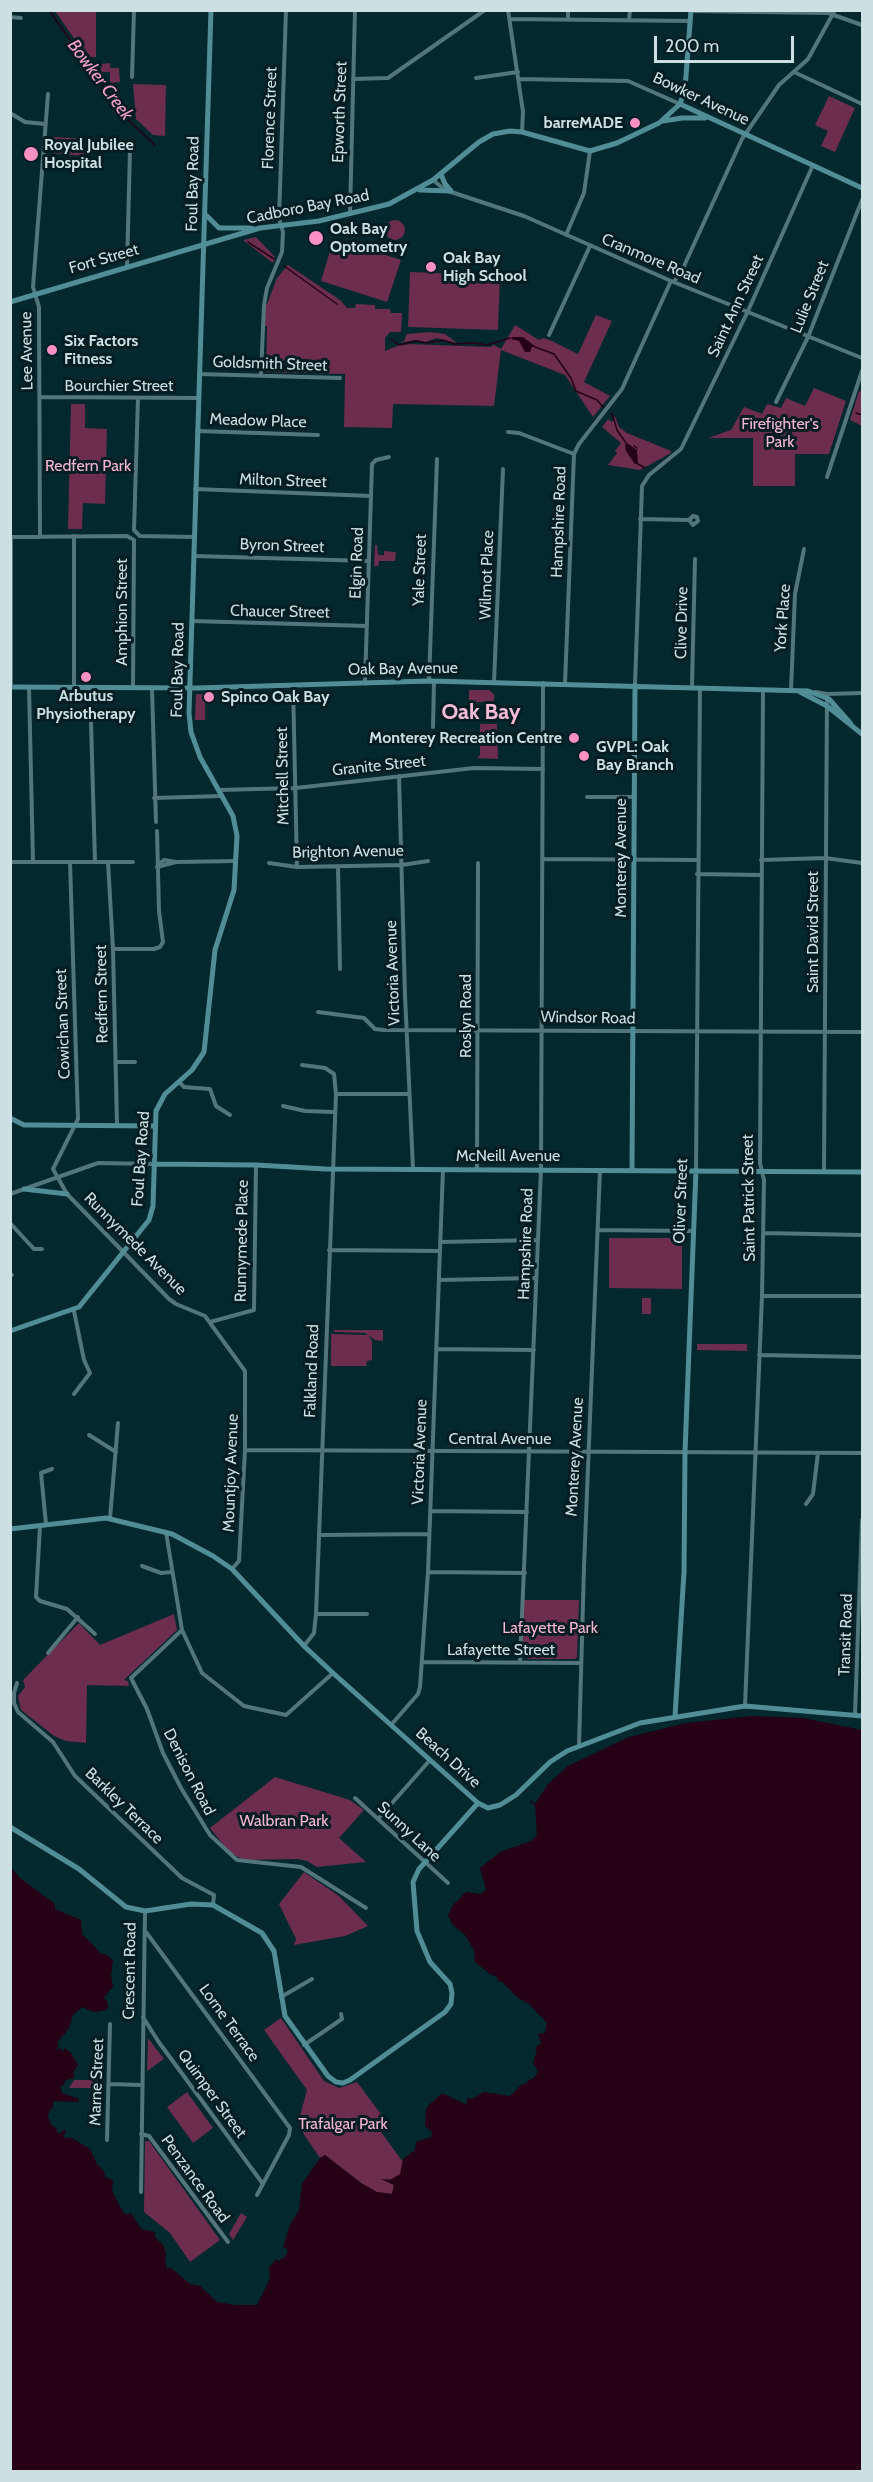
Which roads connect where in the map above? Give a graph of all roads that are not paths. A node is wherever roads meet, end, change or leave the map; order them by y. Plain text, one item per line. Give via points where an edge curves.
1 (134, 10) edge
2 (212, 10) edge
3 (286, 10) edge
4 (355, 10) edge
5 (484, 10) edge
6 (508, 10) edge
7 (568, 10) edge
8 (630, 10) edge
9 (692, 11) edge
10 (834, 12) edge
11 (10, 17) edge
12 (21, 18) dead end
13 (510, 19) junction
14 (568, 19) junction
15 (630, 20) junction
16 (690, 21) junction
17 (862, 25) edge
18 (518, 72) junction
19 (794, 72) junction
20 (132, 77) dead end
21 (476, 78) dead end
22 (352, 79) junction
23 (519, 79) junction
24 (48, 94) dead end
25 (668, 97) junction
26 (680, 104) junction
27 (862, 104) edge
28 (10, 113) edge
29 (668, 116) junction
30 (708, 118) junction
31 (659, 123) junction
32 (45, 124) junction
33 (522, 132) junction
34 (745, 135) junction
35 (130, 150) dead end
36 (590, 151) junction
37 (813, 165) junction
38 (441, 174) junction
39 (433, 180) junction
40 (862, 188) edge
41 (416, 191) junction
42 (451, 191) junction
43 (862, 200) edge
44 (350, 215) junction
45 (206, 216) junction
46 (281, 225) junction
47 (260, 228) junction
48 (566, 235) junction
49 (206, 243) junction
50 (590, 246) junction
51 (126, 267) junction
52 (673, 282) junction
53 (35, 294) junction
54 (10, 302) edge
55 (748, 311) junction
56 (549, 335) dead end
57 (808, 337) junction
58 (862, 358) edge
59 (862, 371) edge
60 (200, 374) junction
61 (261, 375) junction
62 (340, 378) dead end
63 (40, 397) junction
64 (138, 398) junction
65 (198, 398) junction
66 (776, 402) dead end
67 (197, 431) junction
68 (508, 432) dead end
69 (318, 435) dead end
70 (574, 454) junction
71 (676, 455) joint
72 (389, 457) dead end
73 (436, 459) dead end
74 (502, 469) dead end
75 (827, 477) dead end
76 (195, 489) junction
77 (371, 496) junction
78 (640, 519) junction
79 (689, 520) dead end
80 (74, 536) junction
81 (133, 536) junction
82 (11, 537) edge
83 (40, 537) junction
84 (195, 537) junction
85 (804, 549) dead end
86 (195, 556) junction
87 (695, 560) dead end
88 (369, 561) junction
89 (192, 621) junction
90 (367, 626) junction
91 (431, 681) junction
92 (365, 682) junction
93 (494, 682) junction
94 (543, 683) junction
95 (565, 684) junction
96 (293, 685) junction
97 (635, 685) junction
98 (692, 686) junction
99 (11, 687) edge
100 (29, 687) junction
101 (74, 687) junction
102 (90, 687) junction
103 (134, 687) junction
104 (700, 687) junction
105 (152, 688) junction
106 (190, 688) junction
107 (763, 689) junction
108 (793, 690) junction
109 (862, 693) edge
110 (827, 696) junction
111 (827, 706) junction
112 (850, 724) junction
113 (434, 727) dead end
114 (862, 734) edge
115 (543, 769) junction
116 (399, 776) junction
117 (296, 788) junction
118 (219, 790) junction
119 (223, 796) junction
120 (587, 797) dead end
121 (635, 797) junction
122 (154, 798) junction
123 (156, 822) dead end
124 (157, 831) dead end
125 (825, 858) junction
126 (542, 859) junction
127 (635, 860) junction
128 (697, 860) junction
129 (761, 860) junction
130 (236, 861) junction
131 (428, 861) dead end
132 (10, 862) edge
133 (33, 862) junction
134 (70, 862) junction
135 (95, 862) junction
136 (108, 862) junction
137 (133, 862) dead end
138 (269, 863) dead end
139 (478, 863) dead end
140 (862, 863) edge
141 (402, 865) junction
142 (338, 866) junction
143 (297, 867) junction
144 (156, 868) junction
145 (697, 874) junction
146 (761, 874) junction
147 (113, 949) junction
148 (340, 969) dead end
149 (318, 1011) dead end
150 (540, 1029) junction
151 (407, 1030) junction
152 (478, 1030) junction
153 (761, 1030) junction
154 (697, 1031) junction
155 (633, 1032) junction
156 (825, 1032) junction
157 (862, 1032) edge
158 (116, 1062) junction
159 (135, 1062) dead end
160 (302, 1065) dead end
161 (179, 1081) junction
162 (336, 1094) junction
163 (409, 1094) junction
164 (283, 1106) dead end
165 (334, 1112) junction
166 (230, 1115) dead end
167 (10, 1118) edge
168 (74, 1125) junction
169 (117, 1125) junction
170 (155, 1126) junction
171 (154, 1164) junction
172 (256, 1165) junction
173 (334, 1169) junction
174 (413, 1169) junction
175 (443, 1169) junction
176 (477, 1169) junction
177 (541, 1170) junction
178 (600, 1170) junction
179 (632, 1170) junction
180 (696, 1170) junction
181 (761, 1170) junction
182 (824, 1171) junction
183 (862, 1172) edge
184 (58, 1177) junction
185 (24, 1189) junction
186 (10, 1194) edge
187 (67, 1194) junction
188 (10, 1223) edge
189 (598, 1230) junction
190 (694, 1231) junction
191 (763, 1233) junction
192 (862, 1235) edge
193 (538, 1240) junction
194 (440, 1242) junction
195 (42, 1249) dead end
196 (329, 1250) junction
197 (440, 1251) junction
198 (125, 1252) junction
199 (536, 1278) junction
200 (439, 1280) junction
201 (762, 1296) junction
202 (862, 1296) edge
203 (74, 1311) junction
204 (210, 1322) junction
205 (10, 1331) edge
206 (436, 1349) junction
207 (534, 1350) junction
208 (759, 1355) junction
209 (862, 1357) edge
210 (247, 1376) joint
211 (74, 1394) dead end
212 (118, 1423) dead end
213 (89, 1435) dead end
214 (245, 1450) junction
215 (321, 1451) junction
216 (432, 1451) junction
217 (530, 1452) junction
218 (589, 1452) junction
219 (685, 1452) junction
220 (755, 1452) junction
221 (116, 1453) junction
222 (818, 1453) junction
223 (862, 1453) edge
224 (52, 1469) dead end
225 (806, 1504) dead end
226 (430, 1511) junction
227 (527, 1512) junction
228 (110, 1518) junction
229 (862, 1520) edge
230 (43, 1525) junction
231 (10, 1529) edge
232 (169, 1533) junction
233 (429, 1534) junction
234 (319, 1535) junction
235 (142, 1566) dead end
236 (232, 1569) junction
237 (172, 1572) junction
238 (428, 1572) junction
239 (525, 1573) junction
240 (316, 1614) junction
241 (367, 1614) dead end
242 (78, 1617) junction
243 (182, 1630) junction
244 (95, 1634) dead end
245 (304, 1646) junction
246 (48, 1653) dead end
247 (422, 1662) junction
248 (520, 1662) junction
249 (581, 1663) junction
250 (333, 1672) junction
251 (17, 1683) dead end
252 (745, 1706) junction
253 (855, 1714) junction
254 (675, 1716) junction
255 (862, 1716) edge
256 (391, 1725) junction
257 (579, 1745) junction
258 (430, 1760) junction
259 (355, 1798) dead end
260 (478, 1803) junction
261 (378, 1819) junction
262 (10, 1827) edge
263 (425, 1862) junction
264 (447, 1883) dead end
265 (213, 1905) junction
266 (366, 1908) dead end
267 (145, 1911) junction
268 (146, 1932) junction
269 (312, 1979) dead end
270 (280, 1997) junction
271 (342, 2014) dead end
272 (143, 2017) junction
273 (110, 2024) dead end
274 (304, 2045) junction
275 (109, 2084) junction
276 (142, 2085) junction
277 (141, 2134) junction
278 (107, 2140) dead end
279 (263, 2184) junction
280 (141, 2192) dead end
281 (257, 2194) dead end
282 (228, 2242) dead end

1 - 20 street
2 - 45 street, Foul Bay Road
3 - 46 street, Florence Street
4 - 22 street, Epworth Street
5 - 22 street via 388,78
6 - 13 street
7 - 14 street
8 - 15 street
9 - 10 street
9 - 16 street
10 - 17 street
10 - 19 street, Hampshire Road via 818,45
11 - 12 street
13 - 14 street
13 - 18 street
14 - 15 street
15 - 16 street
16 - 26 street via 686,89
18 - 21 street
18 - 23 street
19 - 27 street
19 - 34 street, Hampshire Road via 779,85
22 - 44 street, Epworth Street
23 - 25 street, Bowker Avenue via 628,81
23 - 33 street
24 - 32 street, Lee Avenue
25 - 26 street, Bowker Avenue
25 - 29 street via 674,108
26 - 29 street
26 - 30 street, Bowker Avenue
28 - 32 street via 26,122
29 - 31 street
30 - 31 street
30 - 34 street, Bowker Avenue
31 - 36 street via 617,144
32 - 53 street, Lee Avenue
33 - 36 street, Cadboro Bay Road
33 - 38 street, Cadboro Bay Road via 493,134
34 - 37 street, Bowker Avenue
34 - 52 street, Hampshire Road
35 - 51 street
36 - 48 street via 584,193
37 - 40 street, Bowker Avenue
37 - 55 street, Saint Ann Street
38 - 39 street, Cadboro Bay Road
38 - 42 street
39 - 41 street, Cadboro Bay Road
39 - 42 street, Cranmore Road
41 - 42 street
41 - 44 street, Cadboro Bay Road
42 - 48 street, Cranmore Road
43 - 57 street, Lulie Street
44 - 46 street, Cadboro Bay Road
45 - 47 street via 219,228
45 - 49 street, Foul Bay Road
46 - 47 street, Cadboro Bay Road
46 - 61 street, Florence Street via 281,258 264,305
47 - 49 street, Cadboro Bay Road
48 - 50 street, Cranmore Road
49 - 51 street, Fort Street
49 - 60 street, Foul Bay Road
50 - 52 street, Cranmore Road
50 - 56 street
51 - 53 street, Fort Street
52 - 55 street, Cranmore Road
52 - 70 street, Hampshire Road via 622,389
53 - 54 street, Fort Street
53 - 63 street, Lee Avenue via 39,307
55 - 57 street, Cranmore Road
55 - 71 street, Saint Ann Street
57 - 58 street, Cranmore Road
57 - 66 street, Lulie Street
59 - 75 street
60 - 61 street, Goldsmith Street
60 - 65 street, Foul Bay Road
61 - 62 street, Goldsmith Street
63 - 64 street, Bourchier Street
63 - 83 street, Lee Avenue
64 - 65 street, Bourchier Street
64 - 81 street, Amphion Street
65 - 67 street, Foul Bay Road
67 - 69 street, Meadow Place
67 - 76 street, Foul Bay Road
68 - 70 street
70 - 95 street, Hampshire Road
71 - 78 street, Monterey Avenue via 646,478 641,491
72 - 77 street, Elgin Road via 372,464
73 - 91 street, Yale Street
74 - 93 street, Wilmot Place
76 - 77 street, Milton Street
76 - 84 street, Foul Bay Road
77 - 88 street, Elgin Road
78 - 79 street
78 - 97 street, Monterey Avenue
80 - 81 street
80 - 83 street
80 - 101 street
81 - 84 street
81 - 103 street, Amphion Street
82 - 83 street
82 - 99 street
84 - 86 street, Foul Bay Road
85 - 108 street, York Place via 795,594
86 - 88 street, Byron Street
86 - 89 street, Foul Bay Road
87 - 98 street, Clive Drive
88 - 90 street, Elgin Road
89 - 90 street, Chaucer Street
89 - 106 street, Foul Bay Road
90 - 92 street, Elgin Road
91 - 92 street, Oak Bay Avenue
91 - 93 street, Oak Bay Avenue
91 - 113 street, Yale Street
92 - 96 street, Oak Bay Avenue
93 - 94 street, Oak Bay Avenue
94 - 95 street, Oak Bay Avenue
94 - 115 street, Hampshire Road
95 - 97 street, Oak Bay Avenue
96 - 106 street, Oak Bay Avenue
96 - 117 street, Mitchell Street
97 - 98 street, Oak Bay Avenue
97 - 121 street, Monterey Avenue
98 - 104 street, Oak Bay Avenue
99 - 100 street, Oak Bay Avenue
100 - 101 street, Oak Bay Avenue
100 - 133 street
101 - 102 street, Oak Bay Avenue
102 - 103 street, Oak Bay Avenue
102 - 135 street
103 - 105 street, Oak Bay Avenue
104 - 107 street, Oak Bay Avenue
104 - 128 street, Oliver Street
105 - 106 street, Oak Bay Avenue
105 - 122 street
106 - 118 street, Foul Bay Road via 194,744
107 - 108 street, Oak Bay Avenue
107 - 129 street, Saint Patrick Street
108 - 110 street, Oak Bay Avenue
108 - 111 street
109 - 110 street
110 - 111 street, Saint David Street
110 - 112 street
111 - 112 street
111 - 125 street, Saint David Street
112 - 114 street
115 - 116 street, Granite Street via 474,768
115 - 126 street, Hampshire Road
116 - 117 street, Granite Street
116 - 141 street, Victoria Avenue
117 - 118 street, Granite Street
117 - 143 street, Mitchell Street
118 - 119 street, Foul Bay Road
119 - 122 street
119 - 130 street, Foul Bay Road via 233,816
120 - 121 street
121 - 127 street, Monterey Avenue
122 - 123 street
124 - 144 street
125 - 129 street
125 - 140 street
125 - 156 street, Saint David Street
126 - 127 street
126 - 150 street, Hampshire Road
127 - 128 street
127 - 155 street, Monterey Avenue
128 - 145 street, Oliver Street
129 - 146 street, Saint Patrick Street
130 - 144 street via 176,862
130 - 161 street, Foul Bay Road via 232,901 213,961 205,1046 200,1060
131 - 141 street, Brighton Avenue
132 - 133 street
133 - 134 street
134 - 135 street
134 - 168 street, Cowichan Street via 78,1113
135 - 136 street
136 - 137 street
136 - 147 street, Redfern Street
138 - 143 street, Brighton Avenue
139 - 152 street, Roslyn Road
141 - 142 street, Brighton Avenue
141 - 151 street, Victoria Avenue
142 - 143 street, Brighton Avenue
142 - 148 street
144 - 147 street via 163,942 154,949
145 - 146 street
145 - 154 street, Oliver Street
146 - 153 street, Saint Patrick Street
147 - 158 street, Redfern Street
149 - 151 street, Windsor Road via 364,1018 375,1029
150 - 152 street, Windsor Road
150 - 155 street, Windsor Road
150 - 177 street, Hampshire Road
151 - 152 street, Windsor Road
151 - 163 street, Victoria Avenue
152 - 176 street, Roslyn Road
153 - 154 street, Windsor Road
153 - 156 street, Windsor Road
153 - 181 street, Saint Patrick Street
154 - 155 street, Windsor Road
154 - 180 street, Oliver Street
155 - 179 street, Monterey Avenue
156 - 157 street, Windsor Road
156 - 182 street, Saint David Street
158 - 159 street
158 - 169 street, Redfern Street
160 - 162 street via 325,1068 334,1074
161 - 166 street via 184,1087 210,1089 217,1108
161 - 170 street, Foul Bay Road via 158,1104
162 - 163 street
162 - 165 street, Falkland Road
163 - 174 street, Victoria Avenue
164 - 165 street
165 - 173 street, Falkland Road
167 - 168 street via 24,1125
168 - 169 street
168 - 184 street, Cowichan Street via 53,1169
169 - 170 street
170 - 171 street, Foul Bay Road
171 - 172 street, McNeill Avenue
171 - 184 street via 98,1163
171 - 198 street, Foul Bay Road via 152,1214
172 - 173 street, McNeill Avenue
172 - 204 street, Runnymede Place via 254,1310
173 - 174 street, McNeill Avenue
173 - 196 street, Falkland Road
174 - 175 street, McNeill Avenue
175 - 176 street, McNeill Avenue
175 - 194 street, Victoria Avenue
176 - 177 street, McNeill Avenue
177 - 178 street, McNeill Avenue
177 - 193 street, Hampshire Road
178 - 179 street, McNeill Avenue
178 - 189 street, Monterey Avenue
179 - 180 street, McNeill Avenue
180 - 181 street, McNeill Avenue
180 - 190 street, Oliver Street
181 - 182 street, McNeill Avenue
181 - 191 street, Saint Patrick Street
182 - 183 street, McNeill Avenue
184 - 185 street
184 - 187 street, Runnymede Avenue
185 - 186 street
185 - 187 street
187 - 198 street, Runnymede Avenue
188 - 195 street via 34,1249
189 - 190 street
189 - 218 street, Monterey Avenue
190 - 219 street, Oliver Street
191 - 192 street
191 - 201 street, Saint Patrick Street
193 - 194 street
193 - 199 street, Hampshire Road
194 - 197 street, Victoria Avenue
196 - 197 street
196 - 215 street, Falkland Road
197 - 200 street, Victoria Avenue
198 - 203 street, Foul Bay Road
198 - 204 street, Runnymede Avenue via 176,1304
199 - 200 street
199 - 207 street, Hampshire Road
200 - 206 street, Victoria Avenue
201 - 202 street
201 - 208 street, Saint Patrick Street
203 - 205 street, Foul Bay Road
203 - 211 street via 90,1373
204 - 210 street, Runnymede Avenue
206 - 207 street
206 - 216 street, Victoria Avenue
207 - 217 street, Hampshire Road
208 - 209 street
208 - 220 street, Saint Patrick Street
210 - 214 street, Mountjoy Avenue
212 - 221 street
213 - 221 street
214 - 215 street, Central Avenue
214 - 236 street, Mountjoy Avenue via 239,1561
215 - 216 street, Central Avenue
215 - 234 street, Falkland Road
216 - 217 street, Central Avenue
216 - 226 street, Victoria Avenue
217 - 218 street, Central Avenue
217 - 227 street, Hampshire Road
218 - 219 street, Central Avenue
218 - 249 street, Monterey Avenue
219 - 220 street, Central Avenue
219 - 254 street, Oliver Street via 684,1572
220 - 222 street, Central Avenue
220 - 252 street, Saint Patrick Street
221 - 228 street
222 - 223 street, Central Avenue
222 - 225 street via 813,1494
224 - 230 street via 41,1473
226 - 227 street
226 - 233 street, Victoria Avenue
227 - 239 street, Hampshire Road
228 - 230 street, Beach Drive
228 - 232 street, Beach Drive
229 - 253 street, Transit Road
230 - 231 street, Beach Drive
230 - 242 street via 36,1597
232 - 236 street, Beach Drive
232 - 237 street
233 - 234 street
233 - 238 street, Victoria Avenue
234 - 240 street, Falkland Road
235 - 237 street via 161,1573
236 - 245 street, Beach Drive
237 - 243 street
238 - 239 street
238 - 247 street, Victoria Avenue
239 - 248 street, Hampshire Road
240 - 241 street
240 - 245 street, Falkland Road via 314,1633
242 - 244 street
242 - 246 street
243 - 250 street via 202,1673 244,1706 286,1714
243 - 266 street, Denison Road via 131,1681 147,1708 163,1753 210,1835 242,1862 301,1867
245 - 250 street, Beach Drive
247 - 248 street, Lafayette Street
247 - 256 street, Victoria Avenue via 418,1694
248 - 249 street, Lafayette Street
249 - 257 street, Monterey Avenue
250 - 256 street, Beach Drive
251 - 265 street, Barkley Terrace via 14,1703 23,1718 52,1742 75,1776 182,1878 214,1895
252 - 253 street, Beach Drive
252 - 254 street, Beach Drive
253 - 255 street, Beach Drive
254 - 257 street, Beach Drive via 633,1725
256 - 258 street, Beach Drive
257 - 260 street, Beach Drive via 550,1762 500,1805 488,1808
258 - 260 street, Beach Drive
258 - 261 street
259 - 261 street, Sunny Lane
260 - 263 street
261 - 263 street, Sunny Lane
262 - 267 street, Crescent Road via 79,1869 116,1901
263 - 264 street, Sunny Lane
263 - 274 street via 413,1882 416,1925 426,1957 450,1984 453,1999 448,2009 347,2082 331,2079
265 - 267 street
265 - 270 street via 266,1937 274,1951
267 - 268 street, Crescent Road
268 - 272 street, Crescent Road
268 - 279 street, Lorne Terrace via 290,2128
269 - 270 street
270 - 274 street via 285,2016
271 - 274 street via 342,2019
272 - 276 street, Crescent Road
272 - 279 street, Quimper Street
273 - 275 street, Marne Street
275 - 276 street
275 - 278 street, Marne Street
276 - 277 street, Crescent Road
277 - 280 street, Crescent Road
277 - 282 street, Penzance Road via 149,2136
279 - 281 street

